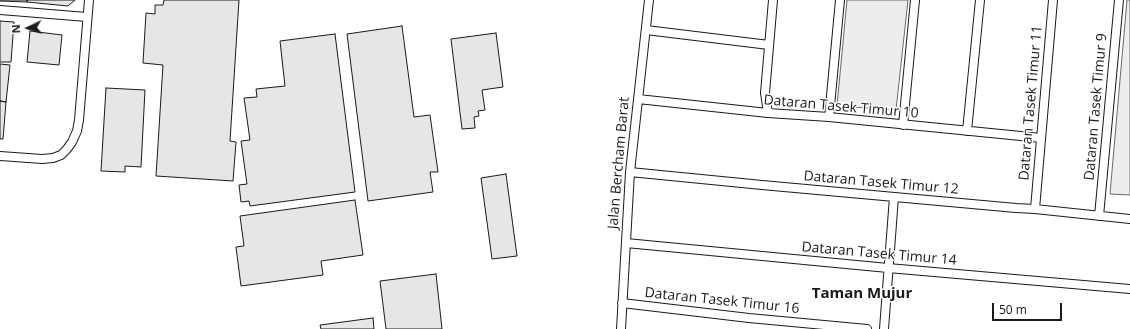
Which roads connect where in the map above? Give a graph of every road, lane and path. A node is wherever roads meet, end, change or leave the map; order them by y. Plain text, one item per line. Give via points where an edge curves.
1 (89, 0) edge
2 (649, 0) edge
3 (773, 0) edge
4 (840, 0) edge
5 (915, 0) edge
6 (980, 0) edge
7 (1053, 0) edge
8 (1119, 0) edge
9 (0, 10) edge
10 (87, 18) junction
11 (646, 30) junction
12 (769, 45) junction
13 (638, 100) junction
14 (768, 113) junction
15 (829, 117) junction
16 (903, 125) junction
17 (967, 131) junction
18 (1041, 138) junction
19 (0, 156) edge
20 (630, 172) junction
21 (894, 198) junction
22 (1035, 209) junction
23 (1099, 216) junction
24 (1130, 219) edge
25 (626, 243) junction
26 (888, 268) junction
27 (1130, 289) edge
28 (622, 303) junction
29 (621, 329) edge
30 (867, 329) edge
31 (884, 329) edge

1 - 10 street
2 - 11 street, Jalan Bercham Barat
3 - 12 street
4 - 15 street
5 - 16 street
6 - 17 street
7 - 18 street, Dataran Tasek Timur 11
8 - 23 street, Dataran Tasek Timur 9
9 - 10 street
10 - 19 street via 77,131 72,142 61,155 53,158
11 - 12 street
11 - 13 street, Jalan Bercham Barat
12 - 14 street via 765,93
13 - 14 street, Dataran Tasek Timur 10
13 - 20 street, Jalan Bercham Barat
14 - 15 street, Dataran Tasek Timur 10
15 - 16 street, Dataran Tasek Timur 10
16 - 17 street, Dataran Tasek Timur 10
17 - 18 street, Dataran Tasek Timur 10
18 - 22 street, Dataran Tasek Timur 11
20 - 21 street, Dataran Tasek Timur 12
20 - 25 street, Jalan Bercham Barat
21 - 22 street, Dataran Tasek Timur 12
21 - 26 street
22 - 23 street, Dataran Tasek Timur 12
23 - 24 street, Dataran Tasek Timur 12
25 - 26 street, Dataran Tasek Timur 14
25 - 28 street, Jalan Bercham Barat
26 - 27 street, Dataran Tasek Timur 14
26 - 31 street
28 - 29 street, Jalan Bercham Barat
28 - 30 street, Dataran Tasek Timur 16

